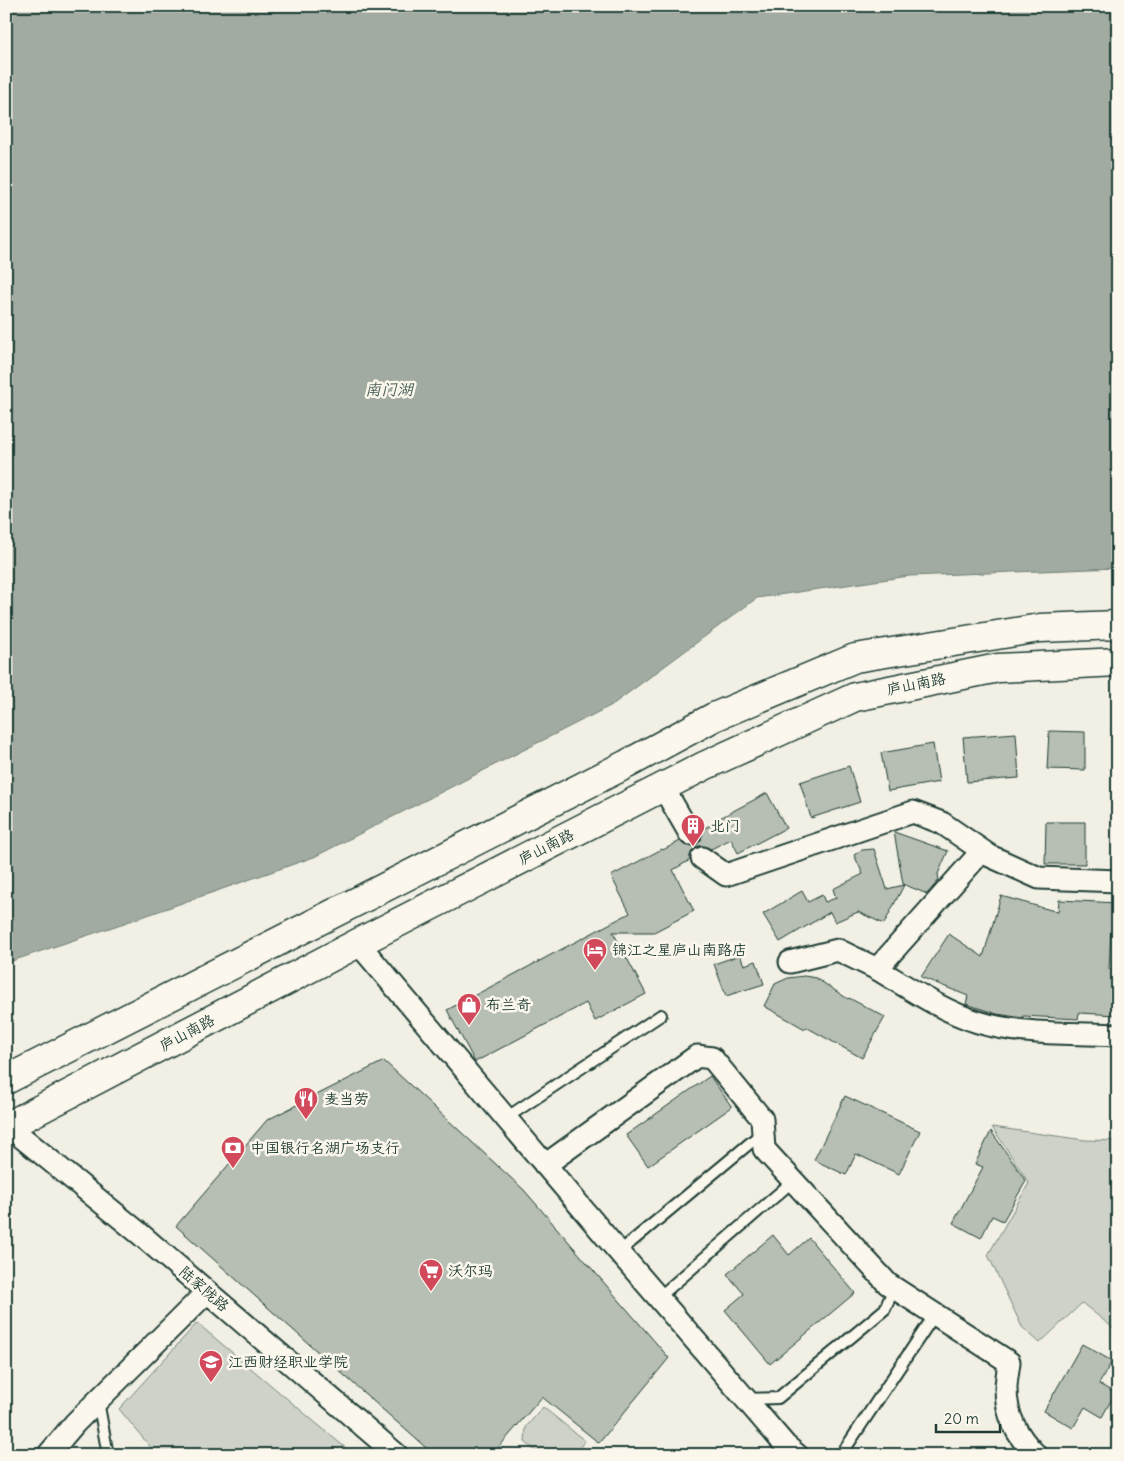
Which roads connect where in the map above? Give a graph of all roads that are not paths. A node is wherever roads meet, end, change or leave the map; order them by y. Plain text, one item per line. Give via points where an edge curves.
1 (1118, 625) edge
2 (1118, 662) edge
3 (663, 787) junction
4 (690, 834) dead end
5 (982, 851) junction
6 (702, 858) dead end
7 (1118, 881) edge
8 (358, 943) junction
9 (790, 962) dead end
10 (877, 969) junction
11 (661, 1015) dead end
12 (1118, 1035) edge
13 (6, 1080) edge
14 (506, 1118) junction
15 (7, 1127) edge
16 (763, 1132) junction
17 (545, 1165) junction
18 (793, 1181) junction
19 (618, 1252) junction
20 (894, 1288) junction
21 (207, 1292) junction
22 (658, 1298) junction
23 (934, 1314) junction
24 (745, 1399) junction
25 (98, 1400) junction
26 (48, 1455) edge
27 (108, 1455) edge
28 (397, 1455) edge
29 (797, 1455) edge
30 (841, 1455) edge
31 (1036, 1455) edge

1 - 13 main road via 1040,628 855,658 714,717
2 - 3 main road, 庐山南路 via 998,668 855,697
3 - 4 street
3 - 8 main road, 庐山南路
5 - 6 street via 942,823 913,812 726,875
5 - 7 street via 1038,878
5 - 10 street
8 - 14 street
8 - 15 main road, 庐山南路
9 - 10 street via 838,950
10 - 12 street via 953,1012 979,1022 1014,1030
11 - 14 lane
14 - 17 street
15 - 21 street, 陆家陇路
16 - 17 street via 762,1118 712,1058 697,1056
16 - 18 street via 764,1149
16 - 19 lane
17 - 19 street
18 - 20 street
18 - 22 lane
19 - 22 street
20 - 23 street
20 - 24 lane via 885,1309 778,1398
21 - 25 street
21 - 28 street, 陆家陇路
22 - 24 street
23 - 30 lane
23 - 31 street via 1009,1362 1006,1390 1010,1419 1023,1442
24 - 29 street
25 - 26 street
25 - 27 lane

